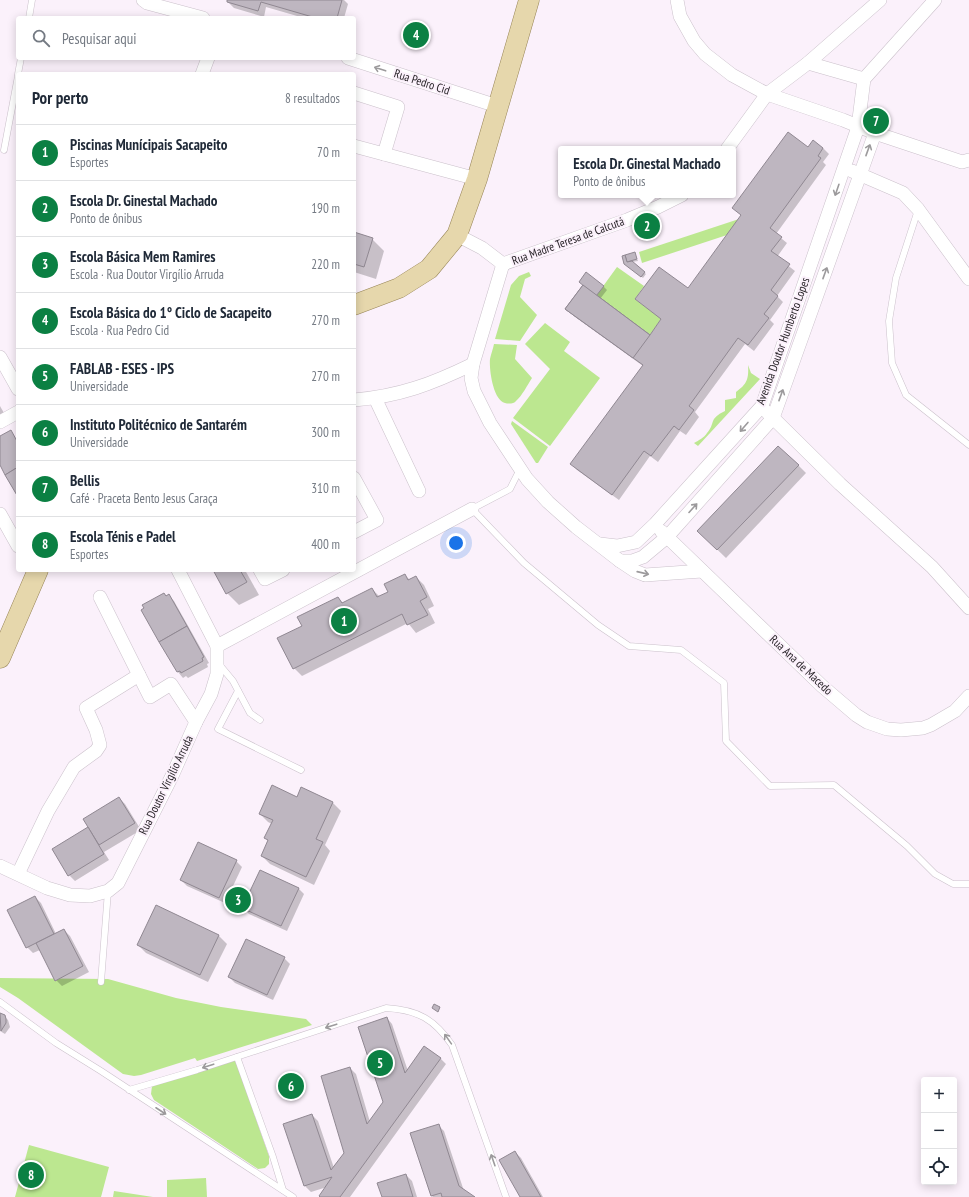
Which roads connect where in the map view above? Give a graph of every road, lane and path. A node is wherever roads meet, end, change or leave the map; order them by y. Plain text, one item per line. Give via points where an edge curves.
1 (32, 0) edge
2 (143, 0) edge
3 (529, 0) edge
4 (677, 0) edge
5 (880, 0) edge
6 (935, 0) edge
7 (29, 16) edge
8 (196, 16) edge
9 (21, 60) edge
10 (207, 60) edge
11 (354, 60) edge
12 (808, 63) junction
13 (19, 72) edge
14 (203, 72) edge
15 (864, 79) junction
16 (16, 86) edge
17 (356, 94) edge
18 (767, 94) junction
19 (497, 106) junction
20 (858, 127) junction
21 (875, 133) junction
22 (729, 146) edge
23 (356, 147) edge
24 (4, 150) dead end
25 (384, 154) junction
26 (969, 160) edge
27 (844, 169) junction
28 (860, 174) junction
29 (477, 180) junction
30 (677, 198) edge
31 (918, 209) junction
32 (457, 235) junction
33 (503, 264) junction
34 (969, 279) edge
35 (356, 304) edge
36 (0, 356) edge
37 (473, 364) junction
38 (16, 382) edge
39 (376, 398) junction
40 (356, 400) edge
41 (762, 406) junction
42 (16, 413) edge
43 (773, 418) junction
44 (0, 422) edge
45 (969, 445) edge
46 (520, 469) junction
47 (356, 482) edge
48 (419, 491) dead end
49 (472, 509) junction
50 (0, 514) edge
51 (655, 524) junction
52 (356, 531) edge
53 (667, 537) junction
54 (16, 542) edge
55 (600, 544) junction
56 (620, 561) junction
57 (702, 570) junction
58 (356, 571) edge
59 (35, 572) edge
60 (179, 572) edge
61 (261, 572) edge
62 (279, 572) edge
63 (355, 572) edge
64 (100, 597) dead end
65 (969, 608) edge
66 (217, 646) junction
67 (1, 655) edge
68 (217, 662) junction
69 (139, 675) junction
70 (238, 691) junction
71 (969, 696) edge
72 (260, 720) dead end
73 (196, 722) junction
74 (301, 770) dead end
75 (0, 866) edge
76 (18, 874) junction
77 (969, 884) edge
78 (108, 891) junction
79 (101, 982) dead end
80 (0, 1002) edge
81 (237, 1056) junction
82 (129, 1090) junction
83 (283, 1190) junction
84 (293, 1197) edge
85 (506, 1197) edge

1 - 7 lane
2 - 8 street
3 - 19 main road
4 - 18 street via 680,16 687,30 705,54 732,75
5 - 12 street
6 - 15 street
9 - 13 lane
10 - 14 street
19 -> 11 street, Rua Pedro Cid
12 - 15 street
12 - 18 street
15 - 20 street, Avenida Doutor Humberto Lopes
16 - 24 lane
17 - 25 street via 398,107
18 - 20 street
18 - 22 street
19 - 29 main road
20 - 21 street
20 - 27 street, Avenida Doutor Humberto Lopes
21 - 26 street via 962,162
28 -> 21 street
23 - 25 street
25 - 29 street
27 - 28 street
27 -> 41 street, Avenida Doutor Humberto Lopes
28 - 31 street via 902,193
43 -> 28 street
29 - 32 main road
30 - 33 street, Rua Madre Teresa de Calcutá via 627,220
31 - 34 street
31 - 45 lane via 896,278 889,321 892,362 906,395
32 - 33 street, Rua Madre Teresa de Calcutá via 482,248
32 - 35 main road via 429,269 399,288
33 - 37 street
36 - 38 street
37 - 39 street via 430,384
37 - 46 street via 471,378 474,391 490,423
39 - 40 street
39 - 48 street
41 - 43 street
41 -> 51 street, Avenida Doutor Humberto Lopes
42 - 44 street
53 -> 43 street
43 - 65 street via 840,484 932,567
46 - 49 lane via 510,489
46 - 55 street via 548,502
47 - 52 street via 377,520
49 - 58 street
49 - 77 lane via 524,563 604,629 629,646 681,650 724,682 726,741 770,786 834,785 907,846 935,874 953,884
50 - 54 street
51 - 53 street, Rua Ana de Macedo
51 - 55 street, Avenida Doutor Humberto Lopes via 636,542 617,546
53 - 56 street via 643,557
53 - 57 street, Rua Ana de Macedo
55 - 56 street
56 -> 57 street via 645,575
57 - 71 street, Rua Ana de Macedo via 822,686 867,722 887,729 923,728 955,711
59 - 67 main road
60 - 66 street, Rua Doutor Virgílio Arruda
61 - 62 street via 265,580
63 - 66 street
64 - 69 street
66 - 68 street, Rua Doutor Virgílio Arruda
68 - 70 lane
68 - 73 street, Rua Doutor Virgílio Arruda via 217,674 211,694
69 - 73 street via 150,697 171,684
69 - 76 street via 86,708 100,745 74,767 45,817
70 - 72 lane via 250,713
70 - 74 lane via 218,729
73 - 78 street, Rua Doutor Virgílio Arruda via 118,883
75 - 76 street
76 - 78 street via 47,888 70,895 90,896
78 - 79 lane
80 - 82 lane via 56,1043
81 -> 82 lane
81 - 83 lane
85 -> 81 lane via 452,1045 443,1031 429,1019 401,1009 386,1008
82 -> 83 lane
83 - 84 lane

